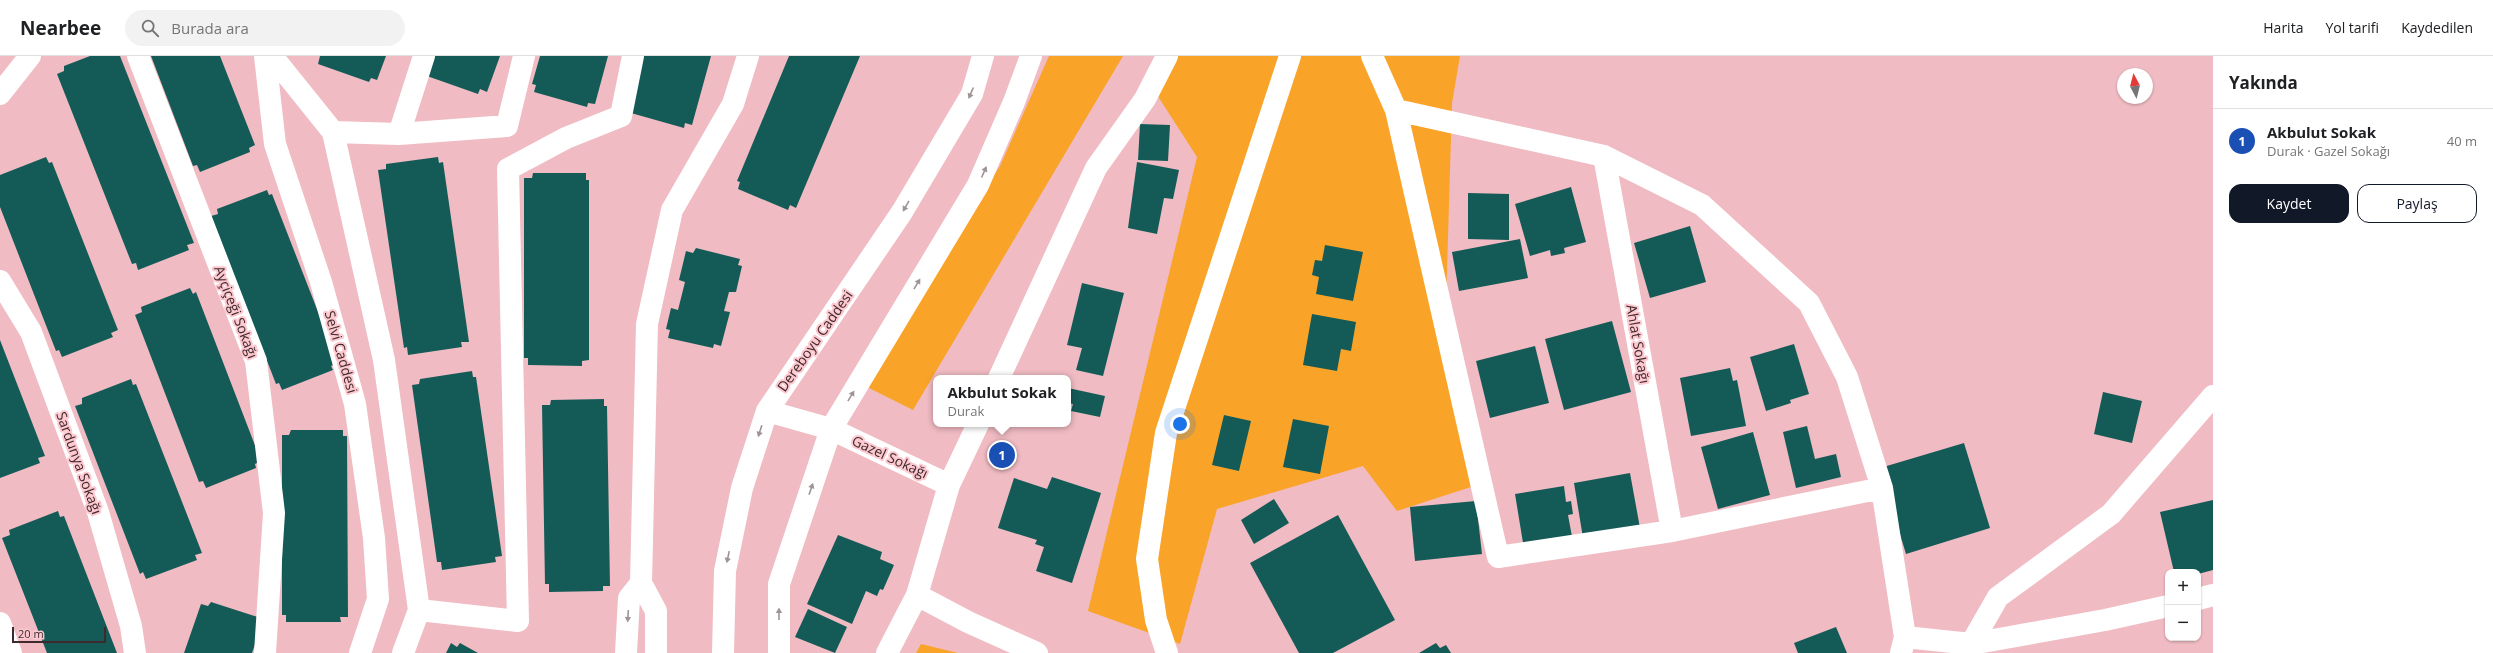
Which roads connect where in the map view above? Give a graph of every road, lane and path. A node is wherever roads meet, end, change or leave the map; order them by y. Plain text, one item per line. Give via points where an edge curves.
1 (30, 56) edge
2 (138, 56) edge
3 (266, 56) edge
4 (272, 56) edge
5 (424, 56) edge
6 (524, 56) edge
7 (633, 56) edge
8 (748, 56) edge
9 (983, 56) edge
10 (1031, 56) edge
11 (1167, 56) edge
12 (1290, 56) edge
13 (1372, 56) edge
14 (0, 94) edge
15 (1396, 110) junction
16 (333, 132) junction
17 (399, 134) junction
18 (1604, 156) junction
19 (0, 282) edge
20 (1000, 375) edge
21 (2213, 396) edge
22 (767, 411) junction
23 (977, 427) edge
24 (831, 429) junction
25 (949, 485) junction
26 (1882, 488) junction
27 (1672, 531) junction
28 (641, 583) junction
29 (917, 595) junction
30 (2213, 595) edge
31 (2201, 598) edge
32 (2165, 607) edge
33 (419, 610) junction
34 (0, 623) edge
35 (1903, 645) edge
36 (1971, 649) edge
37 (11, 653) edge
38 (135, 653) edge
39 (265, 653) edge
40 (360, 653) edge
41 (402, 653) edge
42 (626, 653) edge
43 (656, 653) edge
44 (723, 653) edge
45 (779, 653) edge
46 (886, 653) edge
47 (1037, 653) edge
48 (1167, 653) edge

1 - 14 street
2 - 39 street, Ayçiçeği Sokağı via 256,361 274,513
3 - 40 street, Selvi Caddesi via 275,144 321,282 356,404 374,538 378,599
4 - 16 street
5 - 17 street
6 - 17 street via 508,126
7 - 33 street via 621,116 566,138 508,169 518,621
8 - 28 street via 733,104 672,210 647,324
9 -> 22 street, Dereboyu Caddesi via 972,94 902,212
24 -> 10 street via 978,185
11 - 20 street via 1145,99 1096,168
12 - 48 street via 1166,433 1147,559 1156,620
13 - 15 street
15 - 18 street
15 - 27 street via 1498,558
16 - 17 street
16 - 33 street via 384,360
18 - 26 street via 1702,205 1809,303 1848,376
18 - 27 street, Ahlat Sokağı
19 - 38 street, Sardunya Sokağı via 31,332 95,505 131,626
21 - 36 street via 2112,514 1998,597
22 - 24 street, Gazel Sokağı
22 -> 44 street, Dereboyu Caddesi via 742,488 725,571
23 - 25 street
24 - 25 street, Gazel Sokağı
45 -> 24 street via 778,584
25 - 29 street
26 - 27 street
26 - 35 street
28 -> 42 street via 629,598
28 - 43 street via 656,611
29 - 46 street
29 - 47 street via 968,622
30 - 31 street
32 - 36 street
33 - 41 street
34 - 37 street
35 - 36 street

